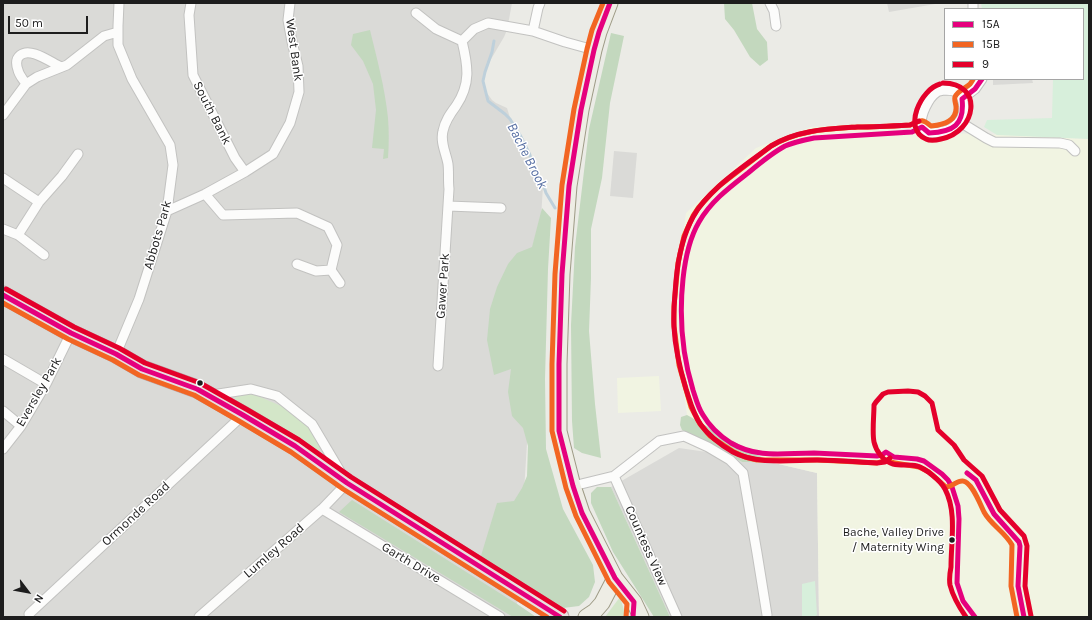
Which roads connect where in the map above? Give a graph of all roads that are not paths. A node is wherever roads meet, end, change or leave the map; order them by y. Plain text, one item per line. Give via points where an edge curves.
1 (119, 3) edge
2 (191, 3) edge
3 (290, 3) edge
4 (540, 3) edge
5 (610, 3) edge
6 (770, 3) edge
7 (416, 13) dead end
8 (776, 26) dead end
9 (533, 31) junction
10 (118, 32) junction
11 (462, 41) junction
12 (594, 50) junction
13 (61, 67) junction
14 (981, 80) edge
15 (26, 84) junction
16 (962, 99) junction
17 (3, 115) edge
18 (960, 122) junction
19 (1075, 151) dead end
20 (78, 154) dead end
21 (245, 172) junction
22 (3, 178) edge
23 (205, 194) junction
24 (39, 202) junction
25 (448, 206) junction
26 (501, 208) dead end
27 (167, 211) junction
28 (3, 229) edge
29 (18, 235) junction
30 (44, 255) dead end
31 (297, 264) dead end
32 (331, 270) junction
33 (340, 283) dead end
34 (3, 295) edge
35 (71, 333) junction
36 (116, 354) junction
37 (3, 359) edge
38 (438, 366) dead end
39 (46, 384) junction
40 (209, 396) junction
41 (3, 411) edge
42 (243, 415) junction
43 (22, 426) junction
44 (3, 449) edge
45 (614, 476) junction
46 (347, 483) junction
47 (573, 486) junction
48 (322, 509) junction
49 (615, 578) junction
50 (633, 610) edge
51 (29, 614) dead end
52 (767, 615) dead end
53 (198, 617) edge
54 (500, 617) edge
55 (560, 617) edge
56 (586, 617) edge
57 (641, 617) edge
58 (677, 617) edge

1 - 10 street, Abbots Park
2 - 21 street, South Bank via 189,15 193,75 235,158
3 - 21 street, West Bank via 288,20 298,66 299,92 290,123 273,154
4 - 9 street
5 - 12 main road
6 - 8 street
7 - 11 street via 436,29
9 - 11 street via 488,23 474,29
9 - 12 street
10 - 13 street via 104,36
10 - 27 street, Abbots Park via 118,45 132,79 170,145 173,165
11 - 25 street, Gawer Park via 468,75 466,86 447,118 442,132 442,144 448,164
12 - 47 main road via 569,186 562,274 559,430
13 - 15 street via 37,76
13 - 15 street via 26,52 16,62 20,76
14 - 16 street via 975,90
15 - 17 street
16 - 18 street via 964,107
16 - 18 street via 955,91 937,92 927,103 921,119 922,126 928,133 948,130
18 - 19 street via 994,142 1060,143 1069,145
20 - 24 street
21 - 23 street, West Bank
22 - 24 street
23 - 27 street, West Bank
23 - 32 street via 223,215 297,213 328,227 337,245
24 - 29 street
25 - 26 street
25 - 38 street, Gawer Park
27 - 36 street, Abbots Park via 139,299
28 - 29 street
29 - 30 street
31 - 32 street via 316,271
32 - 33 street
34 - 35 highway
35 - 36 highway
35 - 39 street, Eversley Park
36 - 40 highway via 142,369 197,389
37 - 39 street
39 - 43 street, Eversley Park
40 - 42 highway
40 - 46 street via 251,389 277,396 312,424
41 - 43 street
42 - 46 highway via 295,446
42 - 51 street, Ormonde Road
43 - 44 street, Eversley Park
45 - 47 street
45 - 52 street via 659,441 684,436 730,460 743,473
45 - 58 street, Countess View
46 - 48 street, Lumley Road
46 - 55 highway
47 - 49 main road via 582,513
48 - 53 street, Lumley Road
48 - 54 street, Garth Drive
49 - 50 main road
49 - 56 main road via 602,603
50 - 57 main road

